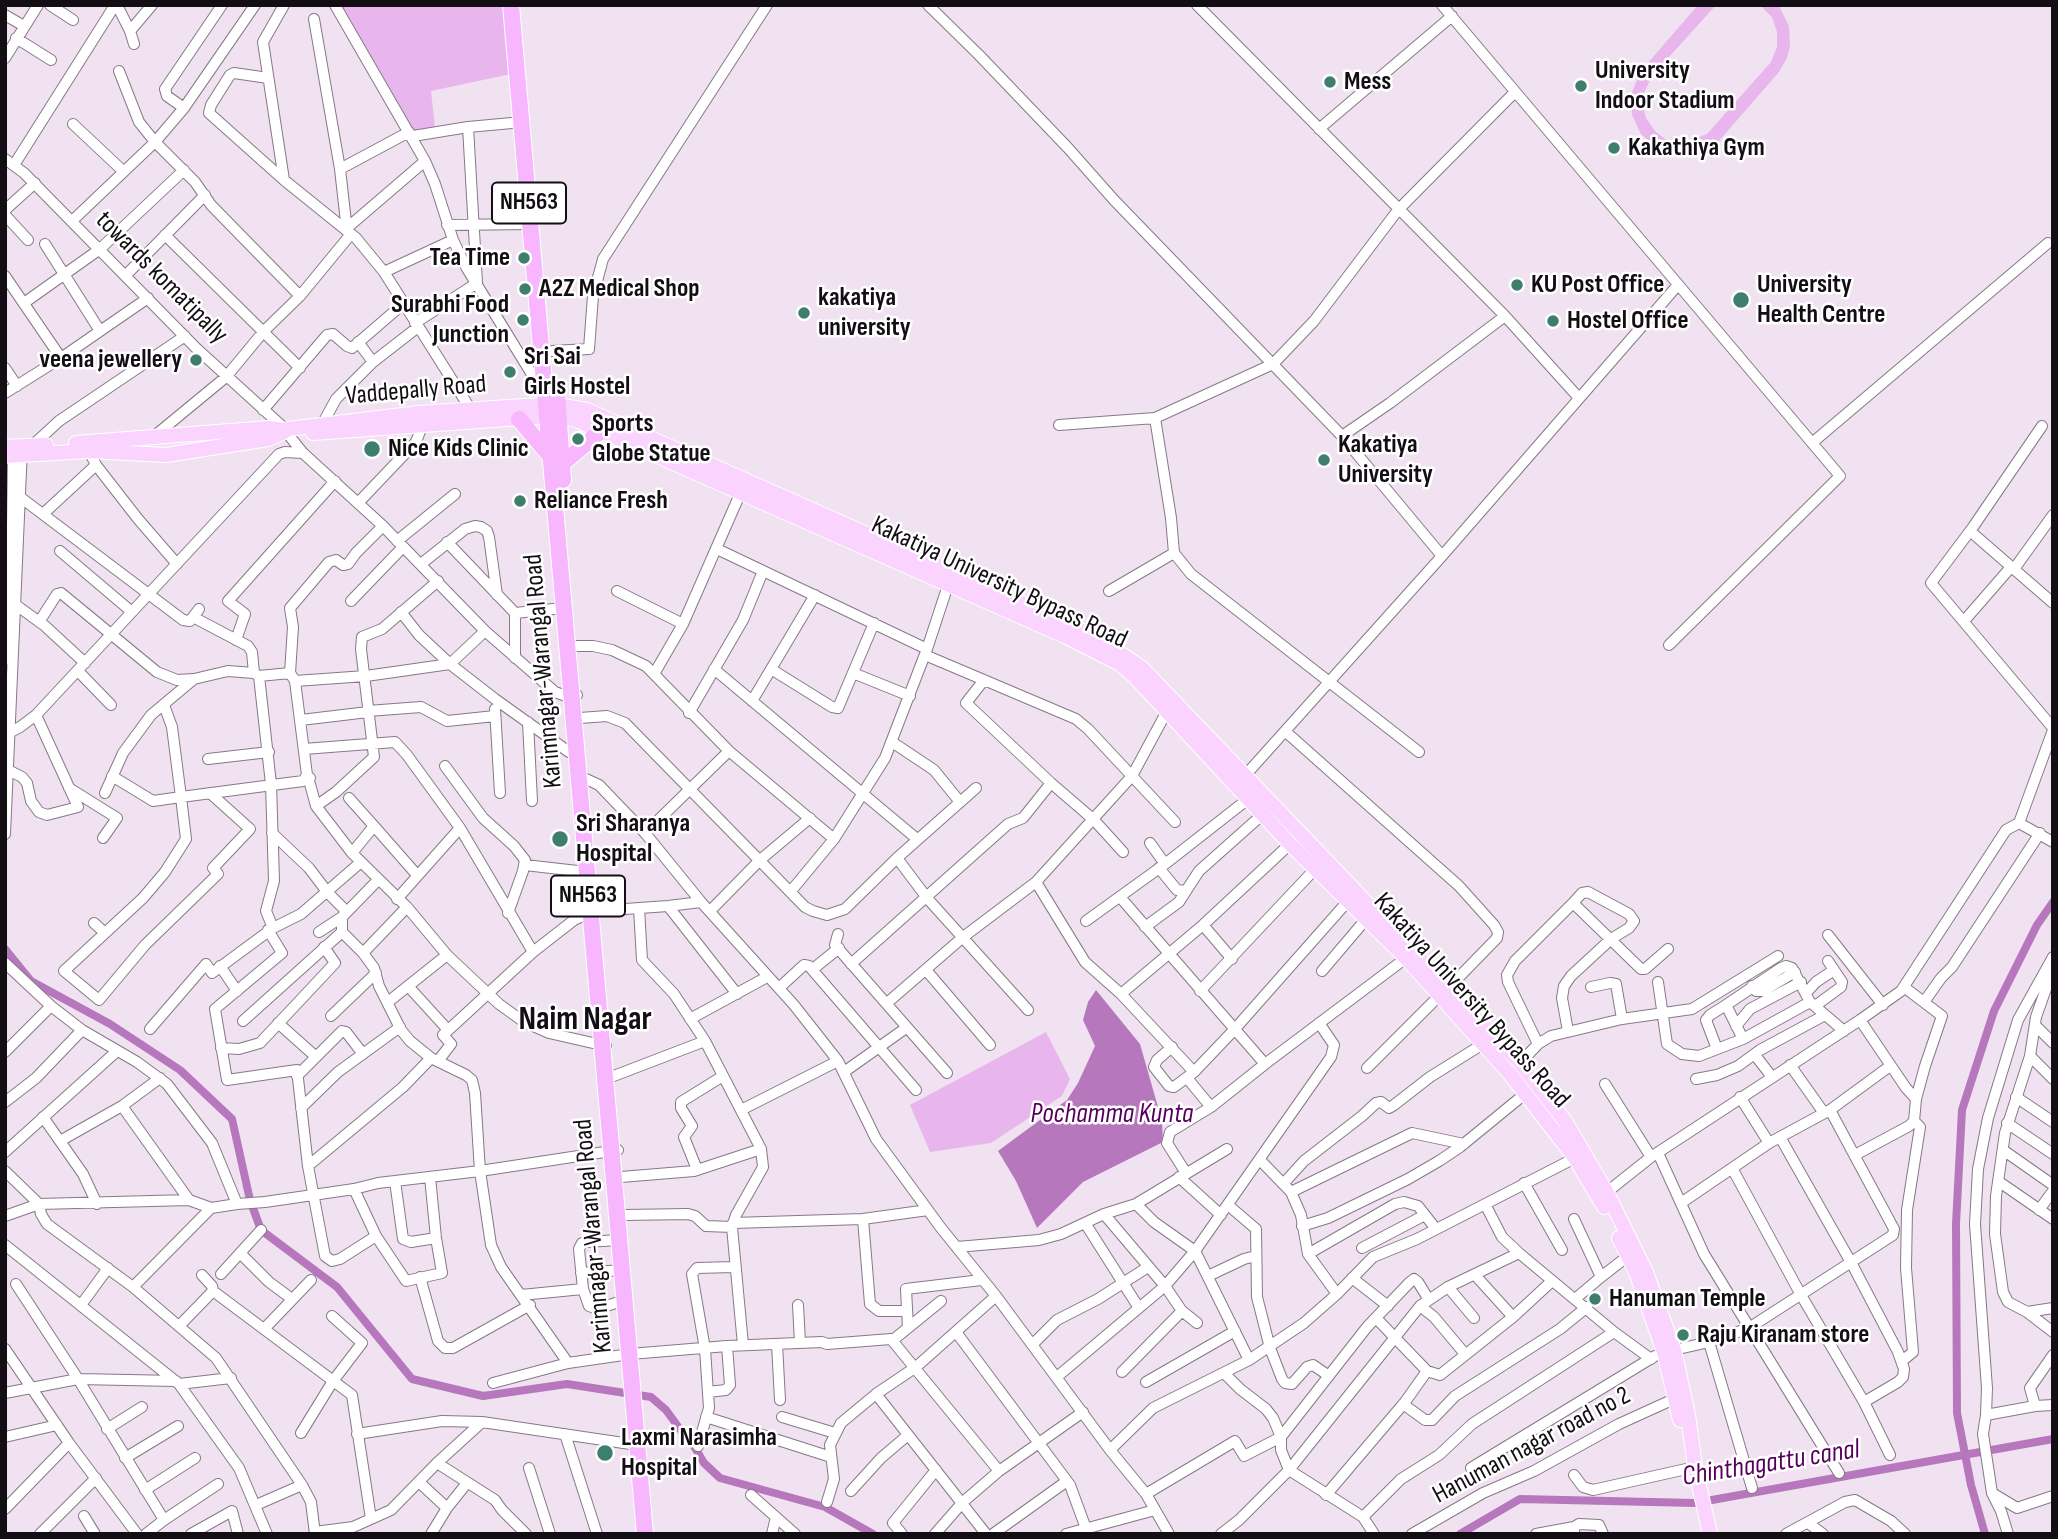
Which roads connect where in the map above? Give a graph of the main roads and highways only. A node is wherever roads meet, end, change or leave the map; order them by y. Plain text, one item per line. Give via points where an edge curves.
1 (511, 5) edge
2 (520, 5) edge
3 (551, 405) junction
4 (519, 419) junction
5 (602, 429) junction
6 (286, 431) junction
7 (16, 450) edge
8 (556, 461) junction
9 (951, 579) junction
10 (575, 695) junction
11 (1240, 781) junction
12 (593, 912) junction
13 (605, 1046) junction
14 (615, 1150) junction
15 (1603, 1195) junction
16 (1663, 1353) junction
17 (633, 1354) junction
18 (638, 1436) junction
19 (1691, 1443) junction
20 (645, 1534) edge
21 (651, 1534) edge
22 (1710, 1534) edge

1 - 3 highway, NH563
2 - 3 highway, NH563 via 552,351
3 - 4 main road
3 - 5 main road, Kakatiya University Bypass Road
3 - 6 main road, Vaddepally Road via 323,423
3 - 8 highway, Karimnagar-Warangal Road / NH563
3 - 9 main road, Kakatiya University Bypass Road via 596,413
4 - 6 main road
4 - 8 highway
5 - 8 highway
5 - 9 main road, Kakatiya University Bypass Road via 740,494
6 - 7 main road via 269,428
6 - 7 main road via 268,439 166,455
8 - 10 highway, Karimnagar-Warangal Road / NH563 via 575,646
8 - 10 highway, Karimnagar-Warangal Road / NH563 via 563,608
9 - 11 main road, Kakatiya University Bypass Road via 1120,664
9 - 11 main road, Kakatiya University Bypass Road via 1096,638 1130,659 1160,685
10 - 12 highway, Karimnagar-Warangal Road / NH563 via 586,779
10 - 12 highway, Karimnagar-Warangal Road / NH563 via 576,753
11 - 15 main road, Kakatiya University Bypass Road via 1248,799 1406,958 1526,1093
11 - 15 main road, Kakatiya University Bypass Road via 1520,1063 1565,1121
12 - 13 highway, Karimnagar-Warangal Road / NH563
13 - 14 highway, Karimnagar-Warangal Road / NH563
13 - 14 highway, Karimnagar-Warangal Road / NH563
14 - 17 highway, Karimnagar-Warangal Road / NH563 via 619,1240
14 - 17 highway, Karimnagar-Warangal Road / NH563 via 625,1215
15 - 16 main road, Kakatiya University Bypass Road via 1636,1272
15 - 16 main road, Kakatiya University Bypass Road via 1646,1272
16 - 19 main road, Kakatiya University Bypass Road
16 - 19 main road, Kakatiya University Bypass Road via 1688,1415
17 - 18 highway, Karimnagar-Warangal Road / NH563
18 - 20 highway, NH563
18 - 21 highway, NH563
19 - 22 main road

